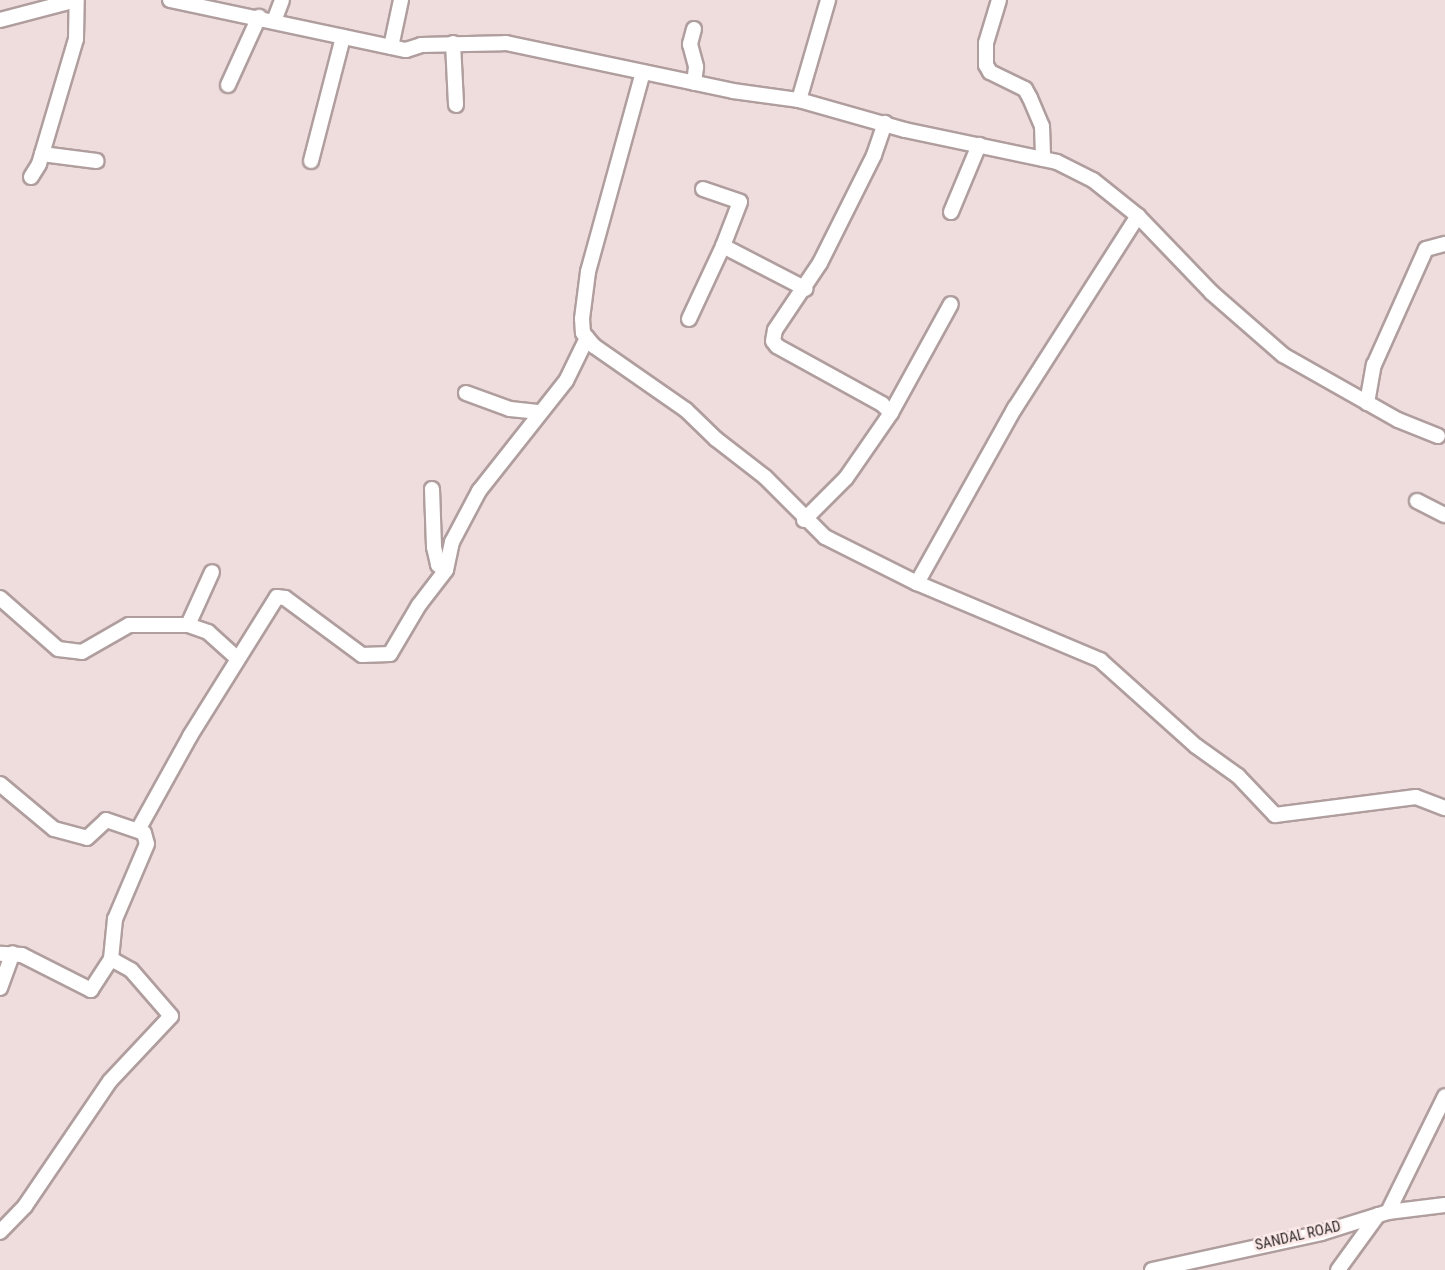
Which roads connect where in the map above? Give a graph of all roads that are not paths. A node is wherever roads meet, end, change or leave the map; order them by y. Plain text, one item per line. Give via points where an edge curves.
1 (77, 0) edge
2 (282, 0) edge
3 (401, 0) edge
4 (828, 0) edge
5 (999, 0) edge
6 (178, 1) edge
7 (260, 17) junction
8 (0, 20) edge
9 (274, 21) junction
10 (694, 29) dead end
11 (342, 37) junction
12 (453, 43) junction
13 (392, 47) junction
14 (643, 72) junction
15 (694, 83) junction
16 (228, 85) dead end
17 (799, 100) junction
18 (456, 105) dead end
19 (885, 123) junction
20 (979, 145) junction
21 (42, 154) junction
22 (1043, 159) junction
23 (97, 161) dead end
24 (311, 161) dead end
25 (31, 177) dead end
26 (703, 189) dead end
27 (951, 212) dead end
28 (1138, 216) junction
29 (1445, 244) edge
30 (723, 246) junction
31 (806, 289) junction
32 (951, 304) dead end
33 (689, 319) dead end
34 (587, 338) junction
35 (466, 393) dead end
36 (1367, 403) junction
37 (540, 412) junction
38 (891, 413) junction
39 (1438, 436) dead end
40 (432, 489) dead end
41 (1417, 501) dead end
42 (1445, 515) edge
43 (804, 520) junction
44 (446, 570) junction
45 (212, 572) dead end
46 (917, 582) junction
47 (0, 598) edge
48 (188, 625) junction
49 (237, 658) junction
50 (0, 784) edge
51 (1445, 808) edge
52 (138, 830) junction
53 (7, 954) edge
54 (111, 958) junction
55 (0, 988) edge
56 (1445, 1096) edge
57 (1445, 1205) edge
58 (1383, 1213) junction
59 (0, 1232) edge
60 (1152, 1270) edge
61 (1338, 1270) edge

1 - 8 street
1 - 21 street via 76,39
2 - 9 street
3 - 13 street
4 - 17 street
5 - 22 street via 986,43 986,65 990,72 1025,89 1042,126
6 - 7 street
7 - 9 street
7 - 16 street
9 - 11 street
10 - 15 street via 690,44 696,67
11 - 13 street
11 - 24 street
12 - 13 street via 406,50
12 - 14 street via 506,43
12 - 18 street
14 - 15 street
14 - 34 street via 596,237 582,319
15 - 17 street
17 - 19 street
19 - 20 street
19 - 31 street via 874,155
20 - 22 street
20 - 27 street
21 - 23 street
21 - 25 street
22 - 28 street via 1093,180
26 - 30 street via 740,202
28 - 36 street via 1212,293 1283,355
28 - 46 street via 1015,408
29 - 36 street via 1426,249 1374,365
30 - 31 street
30 - 33 street
31 - 38 street via 775,330 773,341
32 - 38 street
34 - 37 street via 566,381
34 - 43 street via 686,410 765,477
35 - 37 street via 510,408
36 - 39 street
37 - 44 street via 479,491 453,542
38 - 43 street via 846,478
40 - 44 street via 434,547 438,565
41 - 42 street
43 - 46 street via 825,537
44 - 49 street via 419,605 394,650 384,657 362,654 281,596
45 - 48 street
46 - 51 street via 1100,660 1196,746 1238,777 1275,815 1416,797
47 - 48 street via 46,642 72,652 95,646 129,625
48 - 49 street via 208,632
49 - 52 street
50 - 52 street via 54,829 75,838 93,834 106,820
52 - 54 street via 146,836 147,844 115,919
53 - 54 street via 91,990
53 - 55 street
54 - 59 street via 131,970 171,1016 110,1082 25,1206
56 - 58 street
57 - 58 street, SANDAL ROAD
58 - 60 street, SANDAL ROAD via 1311,1235
58 - 61 street

